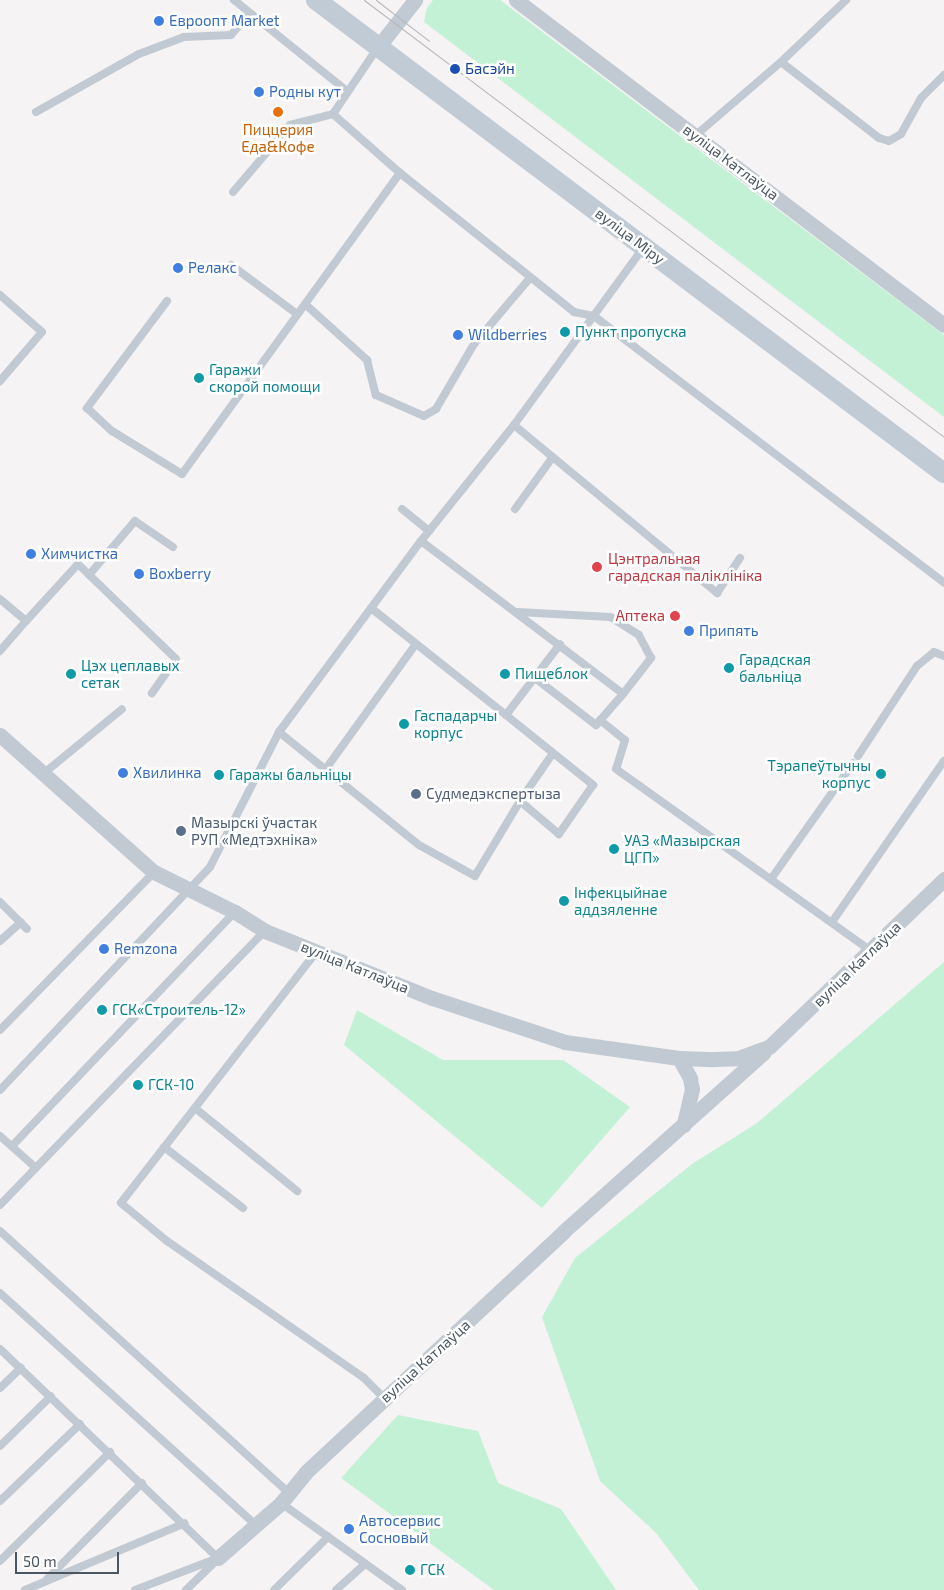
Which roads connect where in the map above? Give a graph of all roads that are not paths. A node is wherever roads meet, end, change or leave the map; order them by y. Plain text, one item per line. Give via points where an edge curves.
1 (234, 0) edge
2 (316, 0) edge
3 (415, 0) edge
4 (516, 0) edge
5 (846, 0) edge
6 (249, 14) junction
7 (378, 47) junction
8 (781, 62) junction
9 (944, 75) edge
10 (348, 92) junction
11 (36, 112) dead end
12 (333, 114) junction
13 (696, 135) junction
14 (400, 173) junction
15 (233, 192) dead end
16 (644, 247) junction
17 (231, 265) dead end
18 (530, 278) junction
19 (0, 295) edge
20 (167, 301) dead end
21 (305, 304) junction
22 (297, 314) junction
23 (594, 316) junction
24 (944, 325) edge
25 (0, 382) edge
26 (514, 425) junction
27 (552, 458) junction
28 (944, 473) edge
29 (402, 509) dead end
30 (515, 509) dead end
31 (429, 531) junction
32 (421, 541) junction
33 (173, 547) dead end
34 (740, 558) dead end
35 (89, 575) junction
36 (944, 583) edge
37 (0, 599) edge
38 (371, 608) junction
39 (517, 612) junction
40 (26, 621) junction
41 (416, 644) junction
42 (560, 644) junction
43 (0, 651) edge
44 (944, 656) edge
45 (535, 678) junction
46 (152, 693) dead end
47 (623, 694) junction
48 (122, 709) dead end
49 (506, 715) junction
50 (600, 720) junction
51 (279, 732) junction
52 (0, 735) edge
53 (553, 753) junction
54 (944, 761) edge
55 (325, 770) junction
56 (42, 775) junction
57 (520, 801) junction
58 (154, 872) junction
59 (772, 879) junction
60 (944, 879) edge
61 (191, 890) junction
62 (0, 902) edge
63 (235, 912) junction
64 (20, 922) junction
65 (832, 922) junction
66 (27, 929) dead end
67 (265, 931) junction
68 (0, 941) edge
69 (870, 950) junction
70 (317, 951) junction
71 (0, 1030) edge
72 (769, 1048) junction
73 (679, 1058) junction
74 (0, 1090) edge
75 (195, 1108) junction
76 (684, 1125) junction
77 (1, 1140) edge
78 (12, 1146) junction
79 (164, 1147) junction
80 (36, 1168) junction
81 (297, 1191) dead end
82 (0, 1205) edge
83 (243, 1208) dead end
84 (0, 1231) edge
85 (0, 1293) edge
86 (0, 1348) edge
87 (20, 1368) junction
88 (0, 1388) edge
89 (51, 1396) junction
90 (384, 1398) junction
91 (80, 1424) junction
92 (0, 1446) edge
93 (110, 1452) junction
94 (142, 1483) junction
95 (285, 1498) junction
96 (0, 1501) edge
97 (185, 1523) junction
98 (256, 1525) junction
99 (328, 1537) junction
100 (218, 1558) junction
101 (0, 1561) edge
102 (365, 1564) junction
103 (44, 1582) junction
104 (25, 1590) edge
105 (135, 1590) edge
106 (186, 1590) edge
107 (274, 1590) edge
108 (336, 1590) edge
109 (402, 1590) edge

1 - 6 lane
2 - 7 main road, вуліца Міру
3 - 7 street
4 - 13 street, вуліца Катлаўца
5 - 8 lane
6 - 10 lane
6 - 11 lane via 231,35 184,37 139,54
7 - 10 lane
7 - 16 main road, вуліца Міру
8 - 9 lane via 879,138 889,141 901,134 921,98
8 - 13 lane
10 - 12 lane
12 - 14 lane
12 - 15 lane via 290,125
13 - 24 street, вуліца Катлаўца
14 - 18 lane
14 - 21 lane
16 - 23 lane
16 - 28 main road, вуліца Міру
17 - 22 lane
18 - 21 lane via 474,344 436,409 424,416 376,395 367,360
18 - 23 lane via 574,312
19 - 25 lane via 42,332
20 - 22 lane via 87,408 112,432 182,474
21 - 22 lane
23 - 26 lane
23 - 36 lane
26 - 27 lane
26 - 31 lane
27 - 30 lane
27 - 34 lane via 717,593
29 - 31 lane
31 - 32 lane
32 - 38 lane
32 - 39 lane
33 - 35 lane via 135,522
35 - 40 lane via 78,564
35 - 46 lane via 176,659
37 - 40 lane
38 - 41 lane
38 - 51 lane
39 - 42 lane
39 - 47 lane via 610,617 640,635 651,658
40 - 43 lane
41 - 49 lane
41 - 55 lane
42 - 45 lane
42 - 47 lane
44 - 59 lane via 934,652 917,666
45 - 49 lane
45 - 50 lane via 596,725
47 - 50 lane
48 - 56 lane
49 - 53 lane
50 - 59 lane via 625,740 616,769
51 - 55 lane
51 - 61 lane via 210,867
52 - 56 street, вуліца Катлаўца
53 - 57 lane
53 - 57 lane via 593,785 559,834
54 - 65 lane
55 - 57 lane via 419,845 475,876
56 - 58 street, вуліца Катлаўца
58 - 61 street, вуліца Катлаўца
58 - 71 lane
59 - 65 lane
60 - 69 street, вуліца Катлаўца
61 - 63 street, вуліца Катлаўца
61 - 74 lane
62 - 64 lane
63 - 67 street, вуліца Катлаўца
63 - 78 lane
64 - 66 lane
64 - 68 lane
65 - 69 lane
67 - 70 street, вуліца Катлаўца
67 - 80 lane
69 - 72 street, вуліца Катлаўца
70 - 73 street, вуліца Катлаўца via 432,998 566,1042
70 - 75 lane
72 - 73 street, вуліца Катлаўца via 738,1058
72 - 76 street, вуліца Катлаўца
73 - 76 street via 692,1089
75 - 79 lane
75 - 81 lane
76 - 90 street, вуліца Катлаўца
77 - 78 lane
78 - 80 lane
79 - 83 lane
79 - 90 lane via 121,1203 167,1241 364,1378
80 - 82 lane
84 - 95 lane
85 - 98 lane
86 - 87 lane
87 - 88 lane
87 - 89 lane
89 - 91 lane
89 - 92 lane
90 - 95 street, вуліца Катлаўца via 306,1472
91 - 93 lane
91 - 96 lane
93 - 94 lane
93 - 101 lane
94 - 97 lane
94 - 103 lane
95 - 98 street, вуліца Катлаўца
95 - 99 lane
97 - 100 lane
97 - 103 lane
98 - 100 street, вуліца Катлаўца
99 - 102 lane
99 - 107 lane
100 - 105 lane
100 - 106 lane
102 - 108 lane
102 - 109 lane
103 - 104 lane

